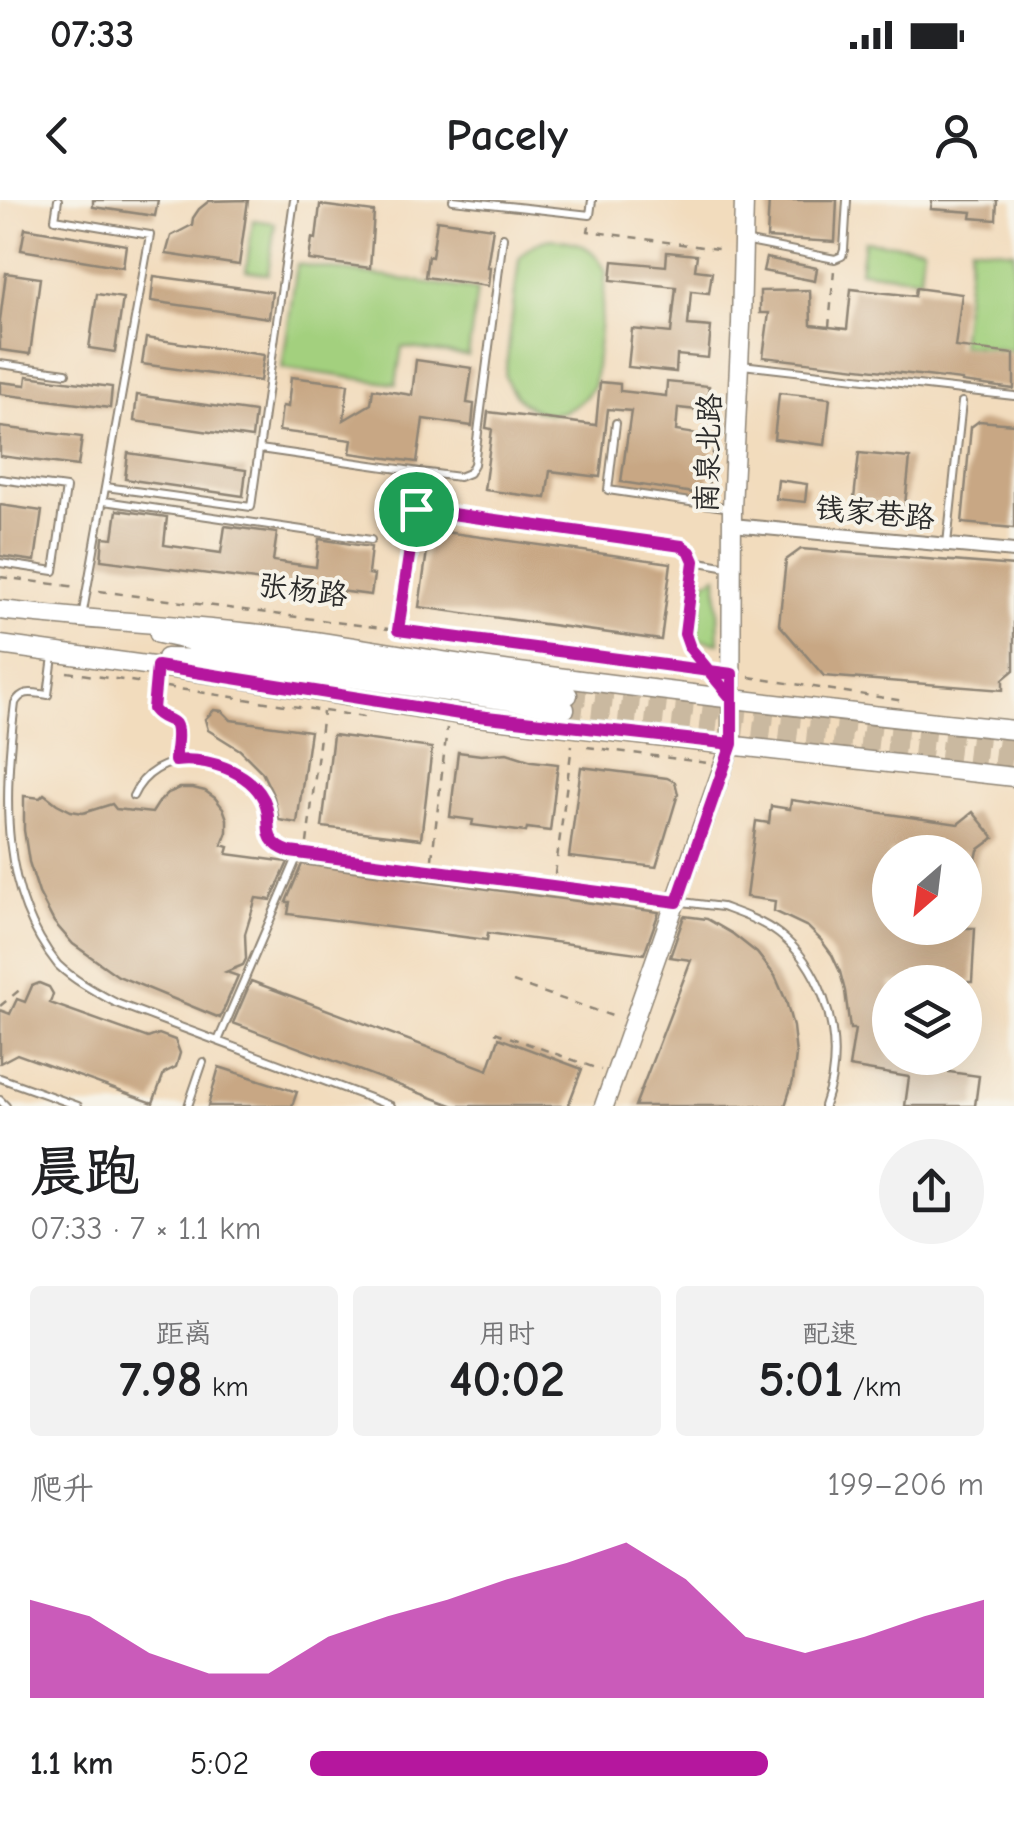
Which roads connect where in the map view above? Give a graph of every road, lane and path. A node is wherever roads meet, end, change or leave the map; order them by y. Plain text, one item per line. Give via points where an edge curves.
1 (58, 200) edge
2 (294, 200) edge
3 (453, 200) edge
4 (592, 200) edge
5 (744, 200) edge
6 (846, 200) edge
7 (590, 215) junction
8 (504, 238) dead end
9 (743, 247) junction
10 (835, 259) junction
11 (828, 327) dead end
12 (0, 364) edge
13 (739, 364) junction
14 (66, 374) dead end
15 (1014, 396) edge
16 (962, 402) dead end
17 (616, 422) dead end
18 (260, 449) junction
19 (420, 472) junction
20 (0, 479) edge
21 (106, 487) junction
22 (104, 501) junction
23 (416, 509) junction
24 (732, 517) junction
25 (371, 540) dead end
26 (947, 545) junction
27 (1014, 551) edge
28 (694, 561) junction
29 (0, 563) edge
30 (732, 568) junction
31 (0, 578) edge
32 (88, 589) junction
33 (0, 610) edge
34 (91, 620) junction
35 (685, 620) joint
36 (398, 630) junction
37 (0, 645) edge
38 (91, 657) junction
39 (53, 660) junction
40 (712, 671) junction
41 (732, 674) junction
42 (156, 676) junction
43 (732, 699) junction
44 (901, 701) dead end
45 (323, 711) dead end
46 (448, 728) dead end
47 (1014, 730) edge
48 (732, 744) junction
49 (572, 745) dead end
50 (175, 761) junction
51 (1014, 777) edge
52 (133, 796) dead end
53 (1, 823) edge
54 (1, 845) edge
55 (302, 854) junction
56 (430, 870) junction
57 (554, 886) junction
58 (12, 897) dead end
59 (677, 902) junction
60 (512, 982) dead end
61 (22, 988) dead end
62 (0, 1006) edge
63 (634, 1024) junction
64 (494, 1032) dead end
65 (218, 1041) junction
66 (203, 1062) dead end
67 (616, 1075) junction
68 (0, 1078) edge
69 (0, 1100) edge
70 (6, 1106) edge
71 (78, 1106) edge
72 (188, 1106) edge
73 (391, 1106) edge
74 (604, 1106) edge
75 (824, 1106) edge

1 - 21 lane via 55,219 150,235
2 - 18 lane
3 - 7 lane
4 - 7 lane
5 - 9 main road, 南泉北路
6 - 10 lane via 844,250
7 - 9 path via 588,231
8 - 19 lane via 474,464 460,476
9 - 10 lane
9 - 13 main road, 南泉北路
10 - 11 path
12 - 14 lane
13 - 15 lane
13 - 24 main road, 南泉北路
16 - 26 lane
17 - 24 lane via 608,490
18 - 19 lane
18 - 21 lane via 251,508
19 - 23 lane
20 - 29 lane via 66,488 54,571
21 - 22 lane
22 - 25 lane
22 - 32 lane
23 - 28 lane via 682,546
23 - 36 lane
24 - 26 street, 钱家巷路
24 - 30 main road, 南泉北路
26 - 27 street, 钱家巷路
28 - 30 lane
28 - 35 lane
30 - 41 main road, 南泉北路
31 - 32 path, 张杨路
32 - 34 lane
32 - 36 path, 张杨路
33 - 34 main road, 张杨路
34 - 38 main road via 566,702 214,659
34 - 43 main road, 张杨路 via 301,639
35 - 40 path via 690,648
36 - 40 path, 张杨路
37 - 39 main road
38 - 39 main road
38 - 42 main road
39 - 42 path
39 - 53 lane via 48,695 27,692 15,704
40 - 41 path, 张杨路
41 - 43 main road, 南泉北路
41 - 44 path, 张杨路
42 - 48 main road
42 - 50 lane via 153,709 177,730
43 - 47 main road, 张杨路
43 - 48 main road, 南泉北路
45 - 55 path
46 - 56 path
48 - 51 main road
48 - 59 main road, 南泉北路
49 - 57 path
50 - 52 lane via 150,774
50 - 55 lane via 205,762 239,775 264,800 270,839
53 - 54 lane
55 - 56 lane
55 - 65 lane
56 - 57 lane
57 - 59 lane
58 - 65 lane via 36,942 87,987
59 - 63 main road, 南泉北路
59 - 75 lane via 753,919 805,961 823,993 833,1047
60 - 63 path
61 - 62 path
63 - 67 main road, 南泉北路
64 - 67 path
65 - 73 lane
66 - 72 lane
67 - 74 main road, 南泉北路
68 - 71 lane
69 - 70 lane

